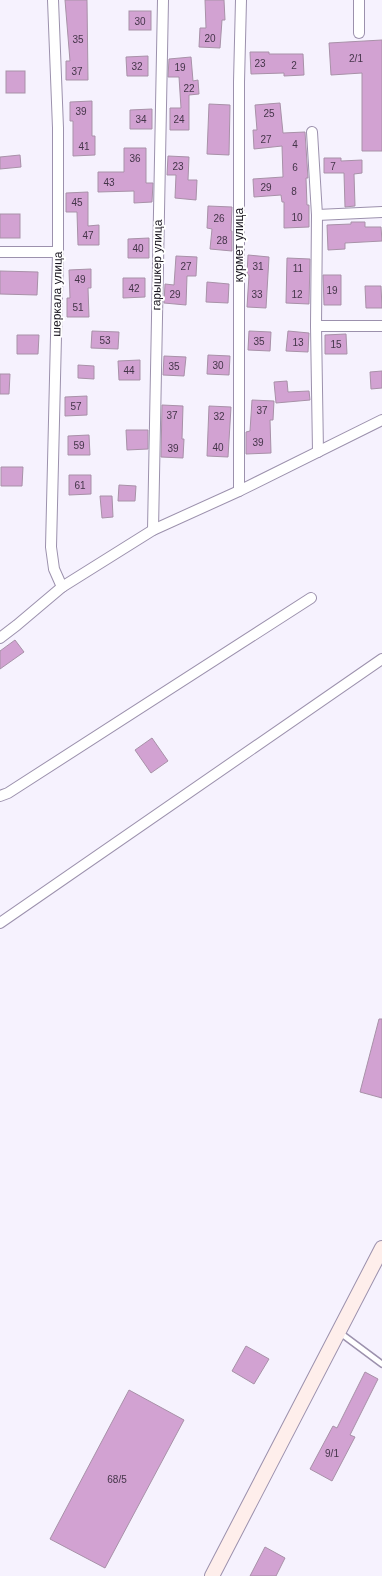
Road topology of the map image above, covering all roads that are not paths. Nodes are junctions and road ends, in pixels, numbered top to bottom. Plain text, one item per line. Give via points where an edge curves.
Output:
1 (53, 0) edge
2 (163, 0) edge
3 (241, 0) edge
4 (359, 0) edge
5 (359, 33) dead end
6 (312, 132) dead end
7 (382, 212) edge
8 (317, 215) junction
9 (0, 252) edge
10 (58, 252) junction
11 (316, 326) junction
12 (382, 326) edge
13 (382, 420) edge
14 (318, 452) junction
15 (239, 491) junction
16 (153, 530) junction
17 (62, 586) junction
18 (311, 598) dead end
19 (0, 638) edge
20 (382, 659) edge
21 (0, 796) edge
22 (0, 923) edge
23 (382, 1248) edge
24 (339, 1332) junction
25 (382, 1364) edge
26 (212, 1576) edge

1 - 10 street, шеркала улица
2 - 16 street, гарышкер улица
3 - 15 street, курмет улица
4 - 5 street
6 - 8 street
7 - 8 street
8 - 11 street
9 - 10 street
10 - 17 street, шеркала улица via 50,547 54,569
11 - 12 street
11 - 14 street
13 - 14 street
14 - 15 street
15 - 16 street
16 - 17 street
17 - 19 street
18 - 21 street
20 - 22 street
23 - 24 main road
24 - 25 lane
24 - 26 main road

